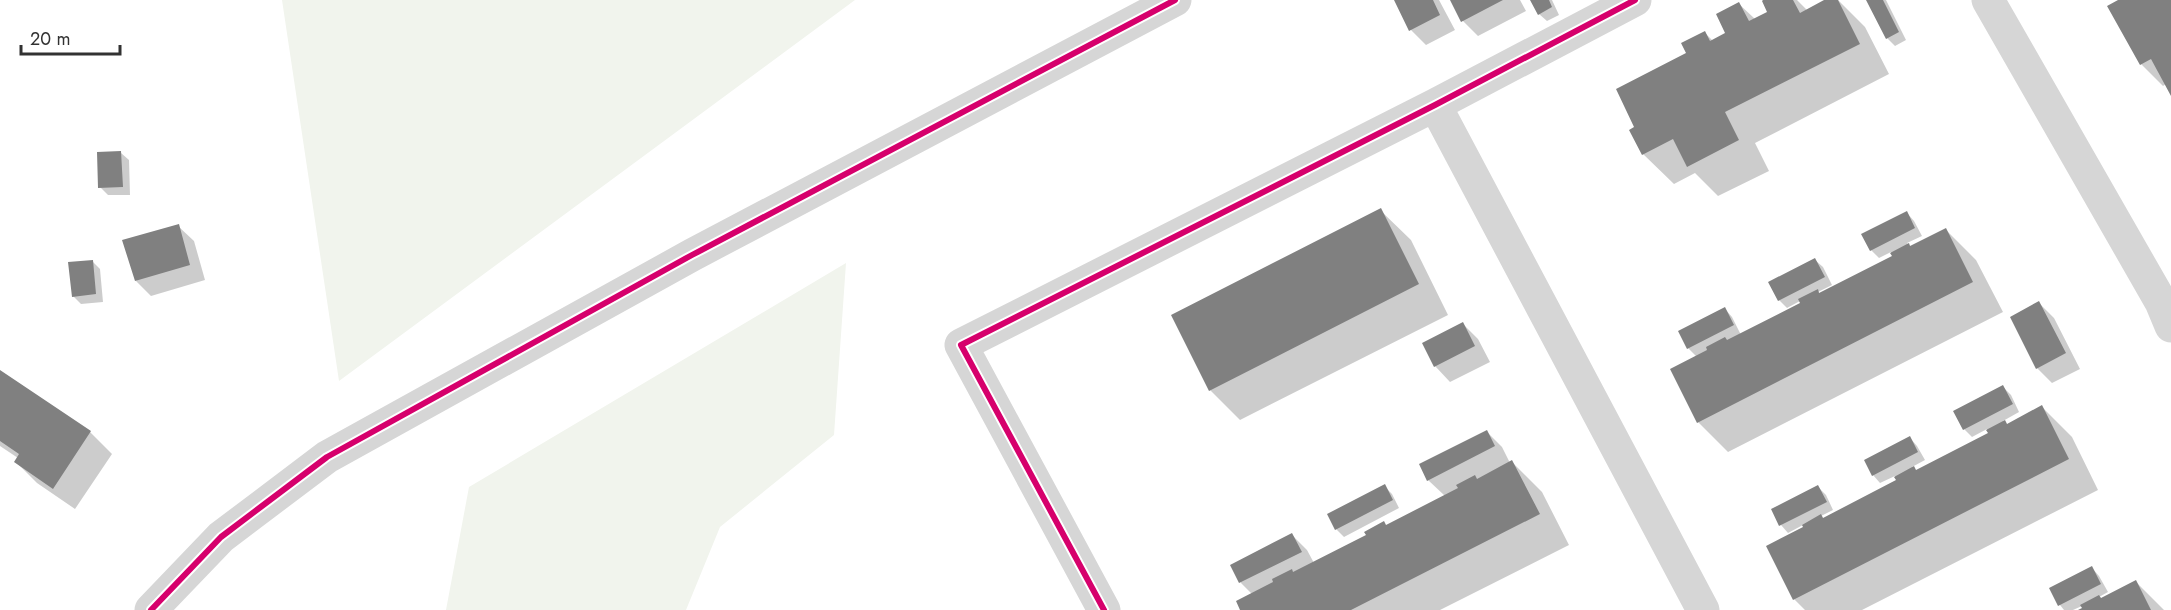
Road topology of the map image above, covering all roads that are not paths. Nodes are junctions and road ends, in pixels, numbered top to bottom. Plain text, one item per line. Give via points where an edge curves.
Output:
1 (1175, 0) edge
2 (1635, 0) edge
3 (1988, 0) edge
4 (1435, 105) junction
5 (2171, 326) edge
6 (151, 610) edge
7 (1104, 610) edge
8 (1703, 610) edge

1 - 6 street via 692,255 327,457 221,537
2 - 4 street
3 - 5 street via 2161,302
4 - 7 street via 961,345
4 - 8 street

